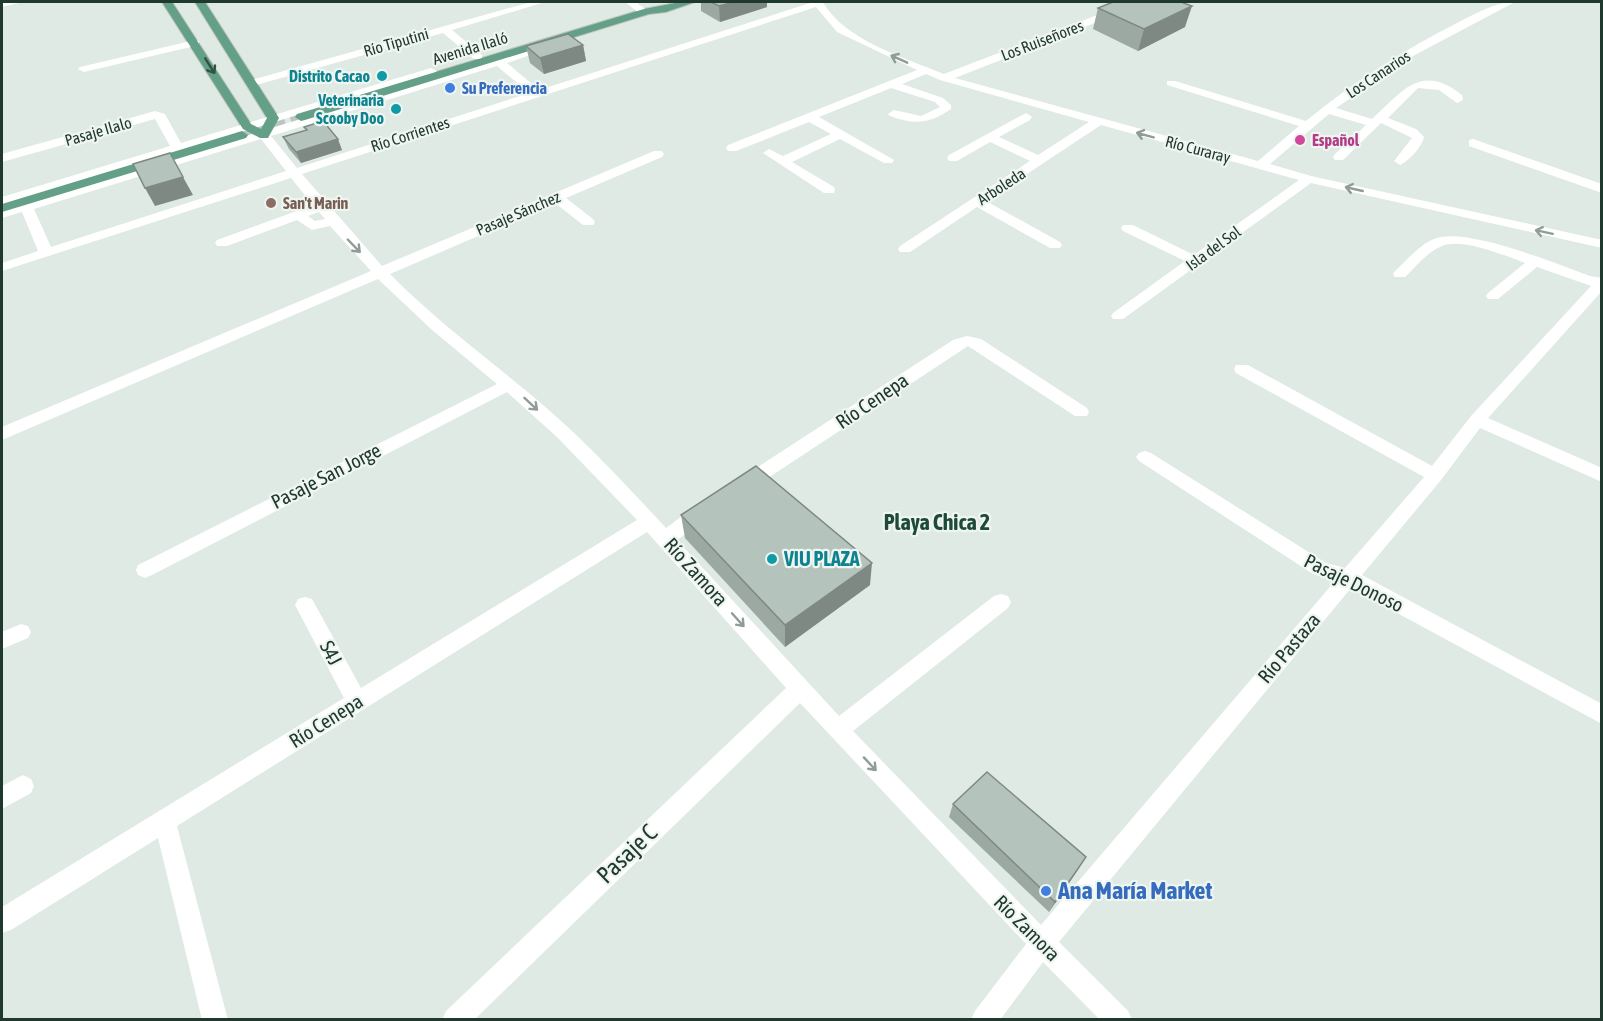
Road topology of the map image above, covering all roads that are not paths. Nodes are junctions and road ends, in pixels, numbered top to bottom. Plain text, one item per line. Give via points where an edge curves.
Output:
1 (18, 2) edge
2 (167, 2) edge
3 (200, 2) edge
4 (540, 2) edge
5 (630, 2) edge
6 (665, 2) edge
7 (690, 2) edge
8 (818, 2) edge
9 (1139, 2) edge
10 (1510, 2) edge
11 (2, 4) edge
12 (646, 12) junction
13 (445, 29) junction
14 (570, 36) junction
15 (195, 43) junction
16 (478, 57) junction
17 (501, 63) junction
18 (84, 69) dead end
19 (925, 71) junction
20 (944, 78) junction
21 (252, 83) junction
22 (1171, 83) dead end
23 (892, 85) junction
24 (537, 94) junction
25 (1457, 100) dead end
26 (1326, 108) junction
27 (894, 114) dead end
28 (301, 117) tunnel mouth
29 (1026, 117) dead end
30 (811, 118) junction
31 (1378, 121) junction
32 (1097, 122) junction
33 (1307, 125) junction
34 (269, 127) junction
35 (244, 131) junction
36 (841, 134) junction
37 (990, 137) junction
38 (1473, 142) dead end
39 (177, 148) junction
40 (732, 148) dead end
41 (770, 153) dead end
42 (658, 154) dead end
43 (2, 158) edge
44 (953, 158) dead end
45 (1339, 158) dead end
46 (888, 159) dead end
47 (783, 161) junction
48 (1040, 161) junction
49 (1400, 161) dead end
50 (1260, 166) junction
51 (293, 171) junction
52 (1308, 179) junction
53 (1602, 189) edge
54 (829, 190) dead end
55 (556, 197) junction
56 (2, 201) edge
57 (976, 202) junction
58 (26, 206) junction
59 (2, 208) edge
60 (2, 214) edge
61 (327, 214) junction
62 (588, 222) dead end
63 (1128, 228) dead end
64 (222, 243) dead end
65 (1602, 244) edge
66 (1055, 245) dead end
67 (905, 249) dead end
68 (46, 252) junction
69 (1195, 261) junction
70 (1534, 263) junction
71 (2, 267) edge
72 (379, 273) junction
73 (1400, 274) dead end
74 (1601, 283) edge
75 (1493, 296) dead end
76 (1118, 316) dead end
77 (1242, 369) dead end
78 (508, 384) junction
79 (1081, 412) dead end
80 (1477, 420) junction
81 (2, 434) edge
82 (1145, 457) dead end
83 (1435, 475) junction
84 (1602, 476) edge
85 (734, 492) edge
86 (714, 505) edge
87 (650, 522) junction
88 (665, 537) junction
89 (145, 570) dead end
90 (1348, 577) junction
91 (1001, 602) dead end
92 (305, 605) dead end
93 (21, 632) dead end
94 (2, 641) edge
95 (800, 689) junction
96 (357, 702) junction
97 (1602, 715) edge
98 (838, 730) junction
99 (23, 786) dead end
100 (2, 798) edge
101 (164, 822) junction
102 (2, 921) edge
103 (1042, 943) junction
104 (215, 1020) edge
105 (455, 1020) edge
106 (984, 1020) edge
107 (1119, 1020) edge

1 - 11 street
2 - 15 main road
3 - 21 main road
4 - 13 street, Río Tiputini
5 - 12 street
6 - 12 main road, Avenida Ilaló via 652,5
7 - 12 main road, Avenida Ilaló
19 -> 8 street, Río Curaray via 842,30
8 - 24 street, Río Corrientes
9 - 20 street, Los Ruiseñores
10 - 26 street, Los Canarios via 1444,33
12 - 14 main road, Avenida Ilaló
13 - 16 street
13 - 21 street, Río Tiputini
14 - 16 street via 538,39
14 - 17 street via 548,48
14 - 28 main road, Avenida Ilaló
15 - 18 street
15 -> 35 main road
16 - 34 street
17 - 24 street
17 - 34 street
19 - 20 street, Río Curaray
19 - 23 street
20 - 32 street, Río Curaray
21 - 34 main road
22 - 33 street
23 - 27 street via 939,100 947,107 920,122
23 - 30 street
24 - 51 street, Río Corrientes
25 - 31 street via 1452,92 1441,87 1421,84 1414,86
26 - 31 street
26 - 33 street, Los Canarios
29 - 37 street
30 - 36 street
30 - 40 street
31 - 45 street
31 - 49 street via 1418,137
32 - 48 street, Arboleda
50 -> 32 street, Río Curaray
33 - 50 street, Los Canarios
34 - 35 street
34 - 35 main road
34 - 51 street, Río Zamora
34 - 58 street
35 - 39 street
35 - 59 main road
36 - 46 street
36 - 47 street
37 - 44 street
37 - 48 street
38 - 53 street
39 - 43 street, Pasaje Ilalo via 161,117 156,115
39 - 56 street
41 - 47 street
42 - 55 street, Pasaje Sánchez
47 - 54 street
48 - 57 street, Arboleda
50 - 52 street, Río Curaray
51 - 61 street, Río Zamora
51 - 68 street, Río Corrientes
65 -> 52 street, Río Curaray
52 - 69 street, Isla del Sol
55 - 62 street
55 - 72 street, Pasaje Sánchez
57 - 66 street
57 - 67 street, Arboleda
58 - 60 street
58 - 68 street
61 - 64 street via 312,226 299,215
61 -> 72 street, Río Zamora
63 - 69 street
68 - 71 street, Río Corrientes
69 - 76 street, Isla del Sol
70 - 73 street via 1482,245 1442,240
70 - 74 street
70 - 75 street
72 - 78 street, Río Zamora
72 - 81 street, Pasaje Sánchez
74 - 80 street, Río Pastaza
77 - 83 street
78 -> 87 street, Río Zamora via 580,449
78 - 89 street, Pasaje San Jorge
79 - 85 street, Río Cenepa via 976,343 967,341
80 - 83 street, Río Pastaza
80 - 84 street
82 - 90 street, Pasaje Donoso via 1320,569
83 - 90 street, Río Pastaza
86 - 88 street
87 - 88 street, Río Zamora
87 - 96 street, Río Cenepa
88 -> 95 street, Río Zamora
90 - 97 street, Pasaje Donoso
90 - 103 street, Río Pastaza
91 - 98 street
92 - 96 street, S4J
93 - 94 street
95 - 98 street, Río Zamora
95 - 105 street, Pasaje C
96 - 101 street, Río Cenepa
98 -> 103 street, Río Zamora
99 - 100 street
101 - 102 street, Río Cenepa
101 - 104 street
103 - 106 street, Río Pastaza
103 - 107 street, Río Zamora

